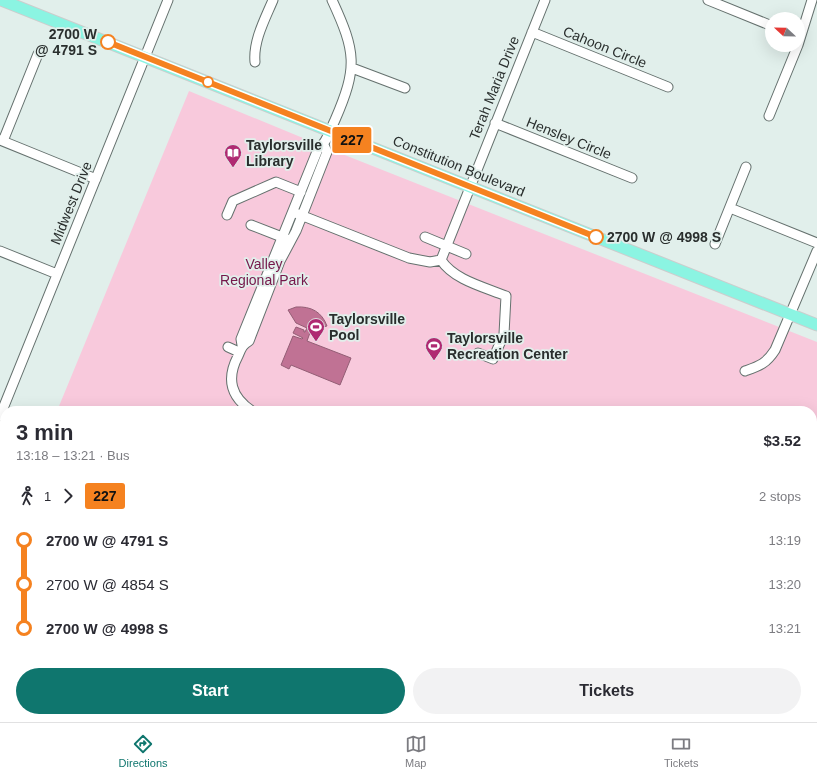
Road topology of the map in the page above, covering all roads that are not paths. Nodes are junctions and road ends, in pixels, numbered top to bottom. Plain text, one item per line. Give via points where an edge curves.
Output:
1 (1, 0) edge
2 (168, 0) edge
3 (273, 0) edge
4 (332, 0) edge
5 (545, 0) edge
6 (812, 0) edge
7 (711, 1) edge
8 (805, 22) edge
9 (765, 23) edge
10 (532, 32) junction
11 (795, 52) edge
12 (38, 54) dead end
13 (145, 58) junction
14 (255, 62) dead end
15 (352, 68) junction
16 (668, 87) dead end
17 (405, 88) dead end
18 (769, 116) dead end
19 (495, 123) junction
20 (330, 131) junction
21 (1, 141) edge
22 (324, 145) junction
23 (746, 167) dead end
24 (632, 178) dead end
25 (96, 179) junction
26 (470, 186) junction
27 (301, 192) junction
28 (730, 208) junction
29 (297, 214) junction
30 (227, 215) dead end
31 (251, 225) dead end
32 (426, 238) dead end
33 (287, 239) junction
34 (817, 243) edge
35 (715, 244) dead end
36 (446, 246) junction
37 (0, 251) edge
38 (817, 251) edge
39 (466, 254) dead end
40 (441, 260) junction
41 (57, 274) junction
42 (790, 314) junction
43 (817, 325) edge
44 (228, 347) dead end
45 (241, 349) junction
46 (478, 353) dead end
47 (745, 371) dead end
48 (4, 406) edge
49 (245, 406) edge

1 - 13 main road, Constitution Boulevard
2 - 13 street, Midwest Drive
3 - 14 street via 256,45
4 - 15 street via 349,40
5 - 10 street, Terah Maria Drive
6 - 8 street
7 - 9 street
10 - 16 street, Cahoon Circle
10 - 19 street, Terah Maria Drive
11 - 18 street
12 - 21 street
13 - 20 main road, Constitution Boulevard
13 - 25 street, Midwest Drive
15 - 17 street
15 - 20 street
19 - 24 street, Hensley Circle
19 - 26 street, Terah Maria Drive
20 - 22 street
20 - 26 main road, Constitution Boulevard
21 - 25 street
22 - 27 street via 318,149
22 - 29 street via 327,152
23 - 28 street
25 - 41 street, Midwest Drive
26 - 36 street, Terah Maria Drive
26 - 42 main road, Constitution Boulevard
27 - 29 street
27 - 30 street via 276,182 233,201
28 - 34 street
28 - 35 street
29 - 33 street
29 - 40 street via 409,258 430,262
31 - 33 street
32 - 36 street
33 - 45 street via 241,339
36 - 39 street
36 - 40 street, Terah Maria Drive
37 - 41 street
38 - 42 street
40 - 46 street via 455,275 506,296 504,334 493,359
41 - 48 street, Midwest Drive
42 - 43 main road, Constitution Boulevard
42 - 47 street via 770,358 763,364
44 - 45 street
45 - 49 street via 232,371 231,381 238,399

